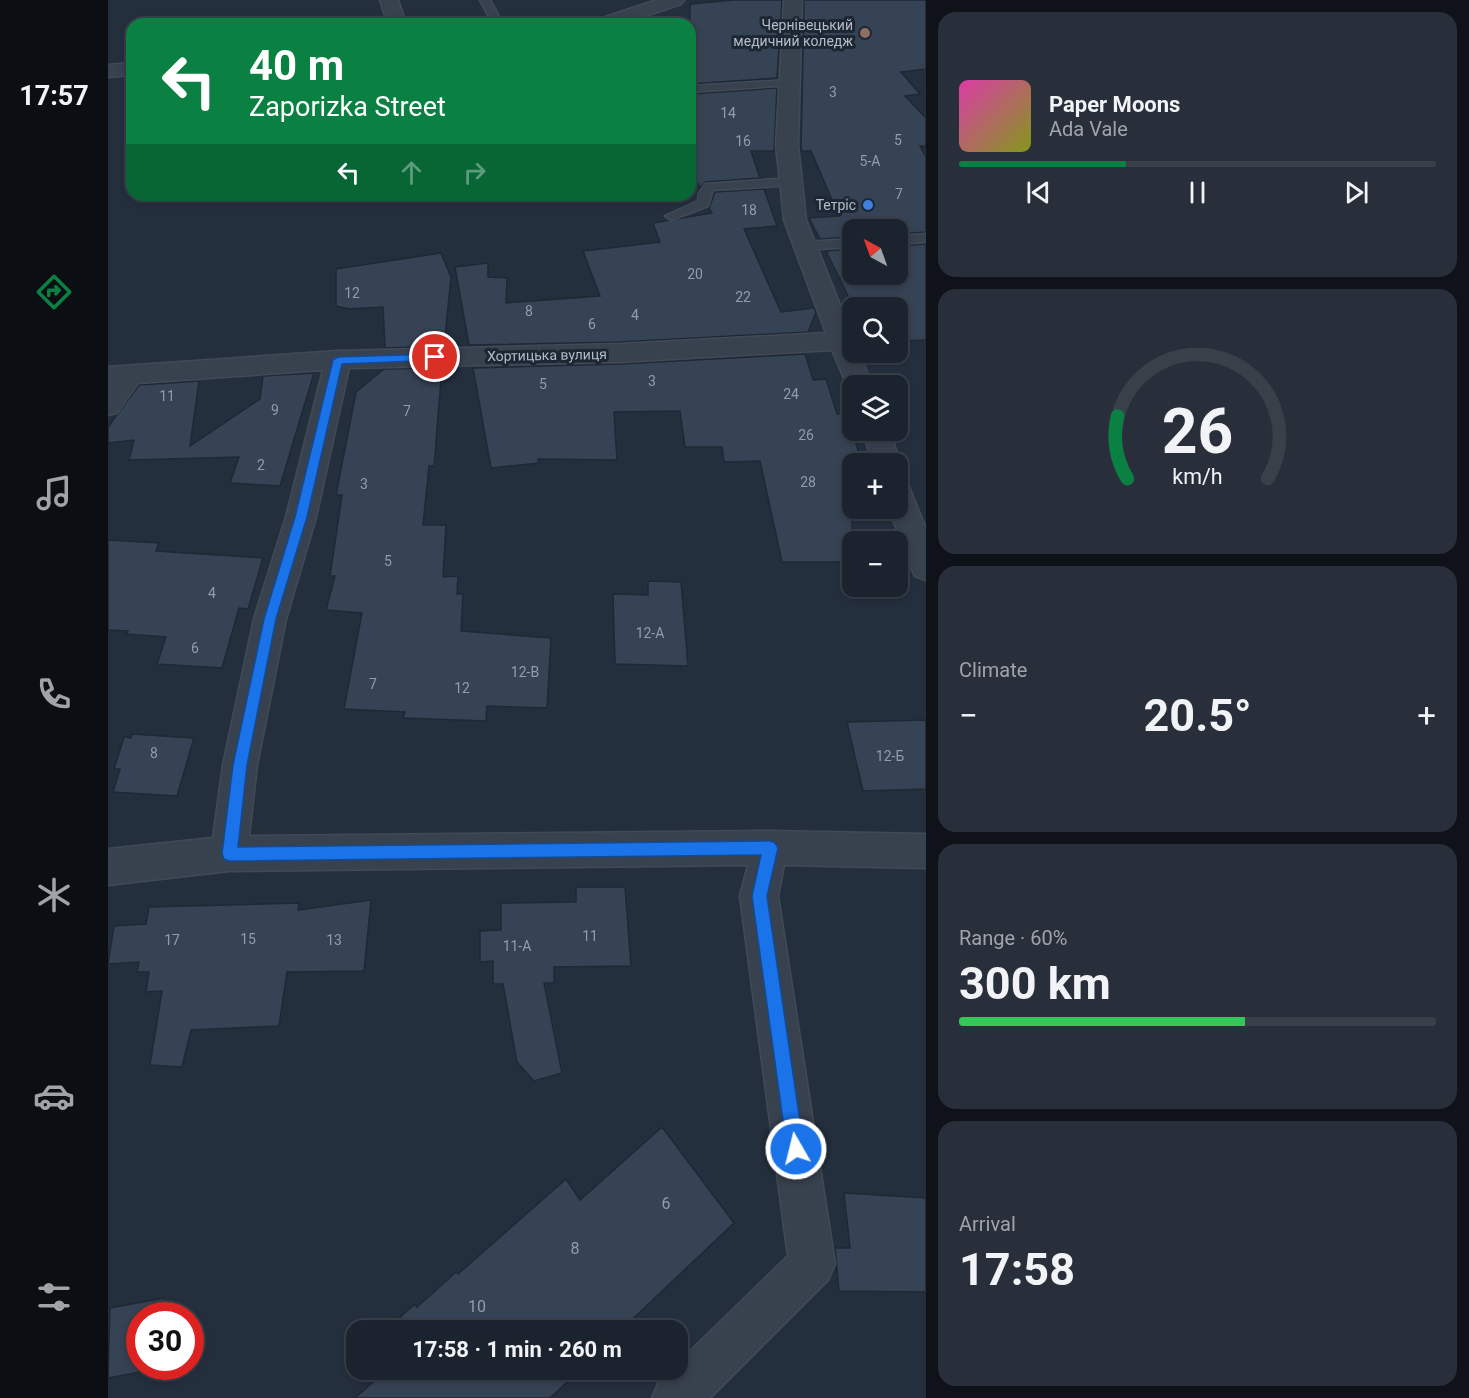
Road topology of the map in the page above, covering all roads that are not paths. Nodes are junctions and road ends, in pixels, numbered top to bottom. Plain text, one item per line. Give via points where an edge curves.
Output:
1 (389, 0) edge
2 (485, 0) edge
3 (675, 0) edge
4 (793, 0) edge
5 (395, 18) edge
6 (495, 18) edge
7 (621, 18) edge
8 (126, 70) edge
9 (108, 71) edge
10 (789, 83) junction
11 (696, 89) edge
12 (791, 182) junction
13 (671, 216) dead end
14 (926, 238) edge
15 (908, 239) edge
16 (842, 244) edge
17 (805, 246) junction
18 (842, 341) joint
19 (338, 360) junction
20 (120, 375) edge
21 (108, 406) edge
22 (908, 519) edge
23 (926, 568) edge
24 (770, 848) junction
25 (926, 850) edge
26 (229, 854) junction
27 (108, 867) edge
28 (676, 1398) edge

1 - 5 street
2 - 6 lane
3 - 7 street
4 - 10 street
8 - 9 street
10 - 11 lane
10 - 12 street via 787,145
12 - 13 lane via 710,187 704,203
12 - 17 street via 795,220
14 - 15 lane
16 - 17 lane
17 - 18 street
18 - 19 street, Хортицька вулиця via 620,353
19 - 20 street, Хортицька вулиця
19 - 26 street via 301,517 270,619 240,765
20 - 21 street
22 - 23 street
24 - 25 street
24 - 26 street
24 - 28 street via 759,896 812,1264
26 - 27 street

